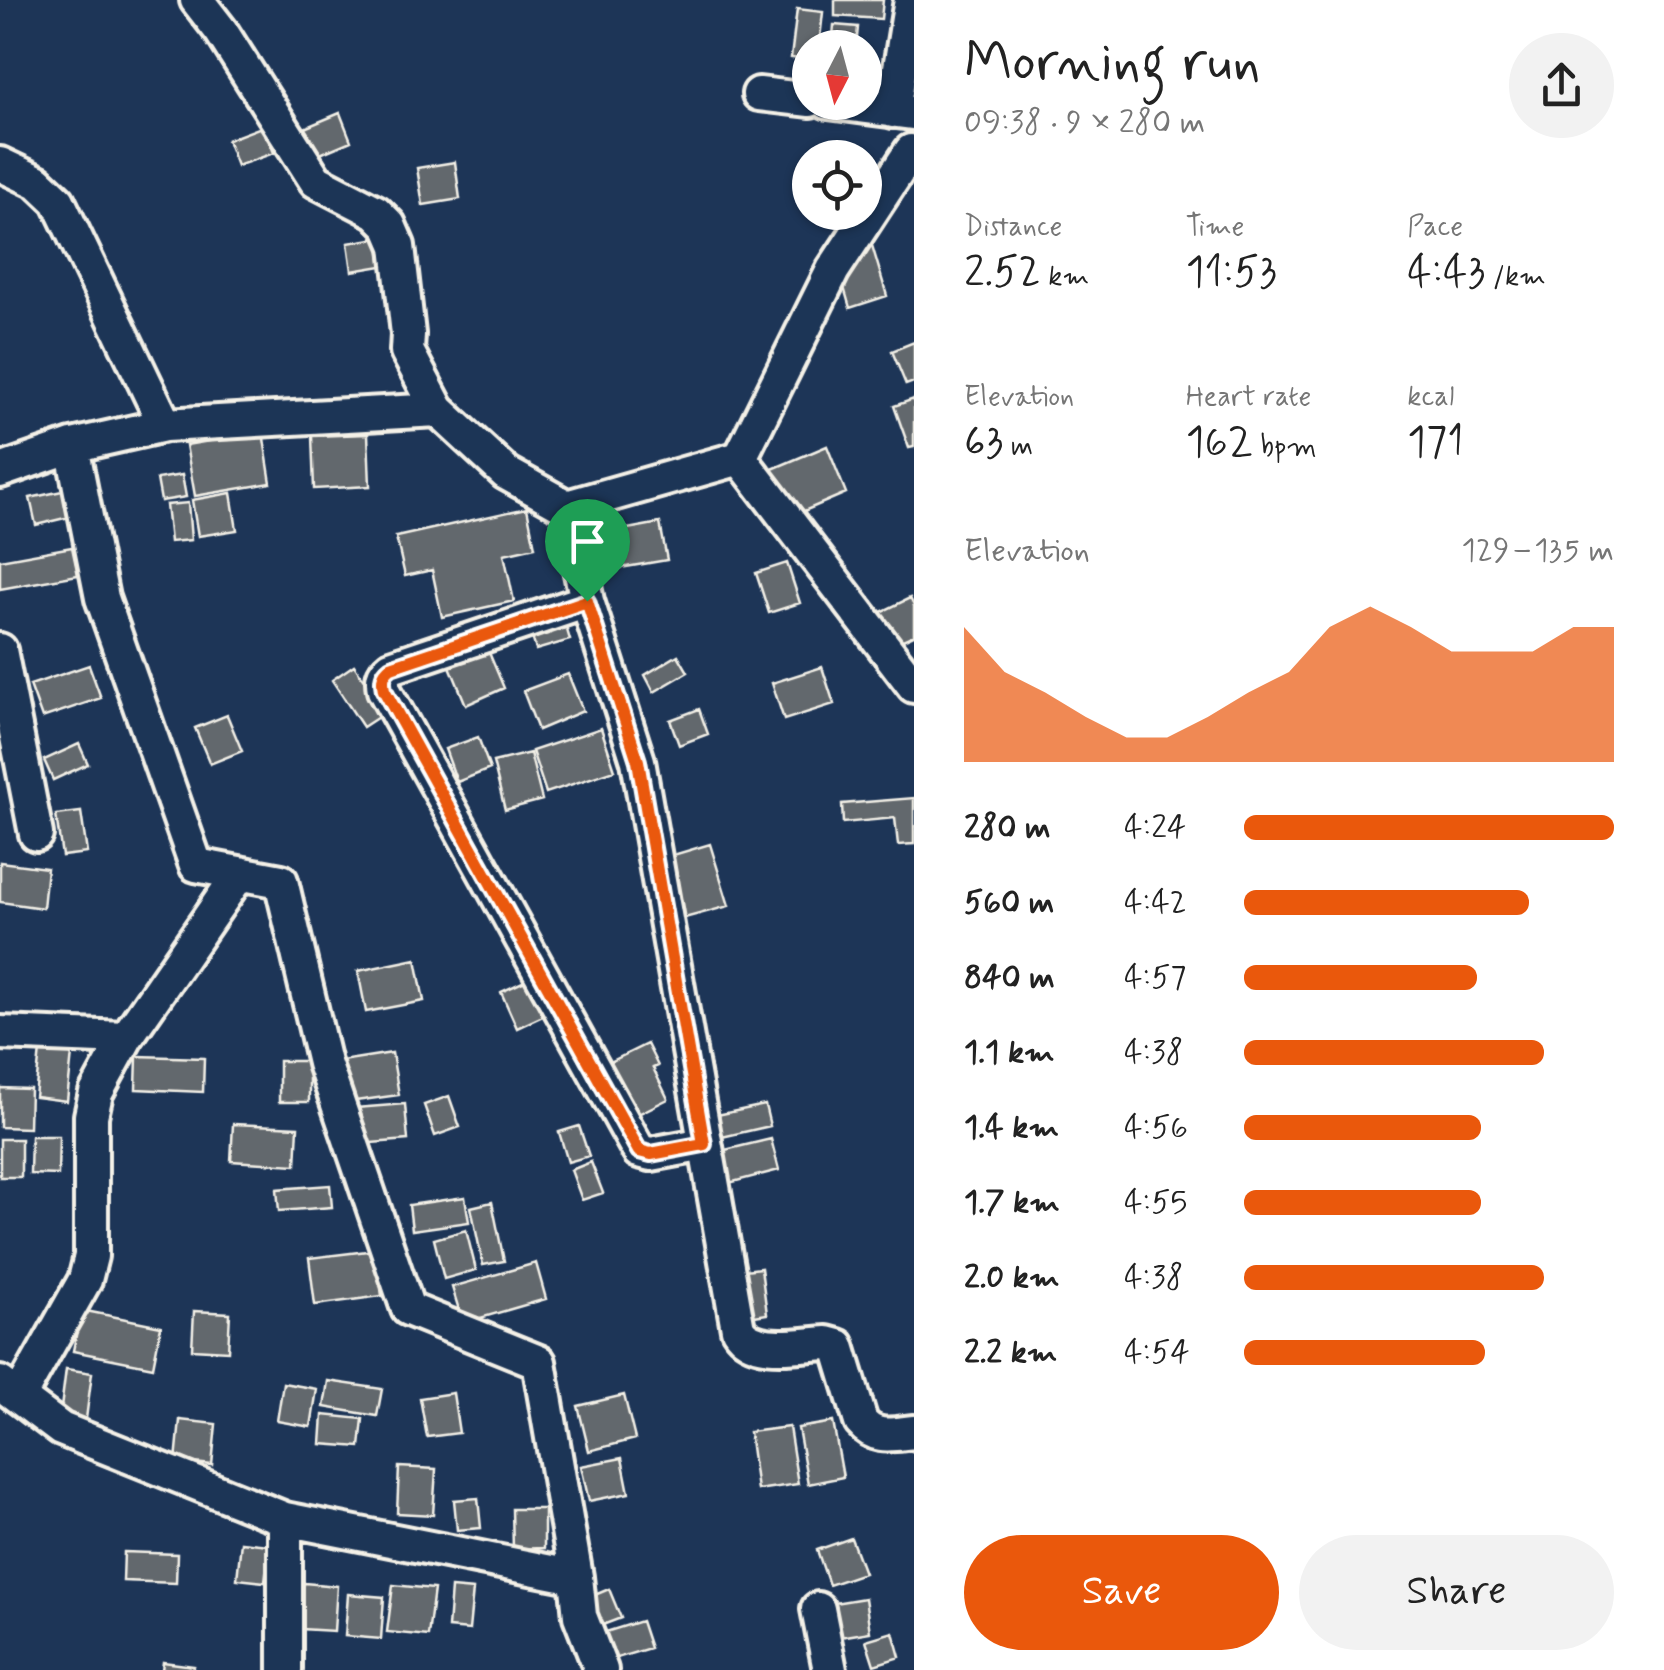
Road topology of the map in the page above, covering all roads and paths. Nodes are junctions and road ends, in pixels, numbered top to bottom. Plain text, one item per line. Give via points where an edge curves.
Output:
1 (197, 0) edge
2 (911, 0) edge
3 (759, 94) dead end
4 (792, 98) edge
5 (903, 112) edge
6 (913, 153) edge
7 (0, 164) edge
8 (438, 410) junction
9 (165, 425) junction
10 (72, 446) junction
11 (740, 458) junction
12 (0, 471) edge
13 (568, 507) junction
14 (587, 601) junction
15 (0, 650) edge
16 (914, 686) edge
17 (36, 834) dead end
18 (240, 873) junction
19 (0, 1034) edge
20 (126, 1038) junction
21 (704, 1144) junction
22 (10, 1390) edge
23 (914, 1432) edge
24 (286, 1519) junction
25 (576, 1577) junction
26 (818, 1608) dead end
27 (285, 1670) edge
28 (601, 1670) edge
29 (830, 1670) edge

1 - 8 street via 316,181 376,212 389,226 398,246 406,351
2 - 5 street
3 - 4 street
6 - 11 street via 833,270
7 - 9 street via 38,182 58,201
8 - 9 street
8 - 13 street via 506,473
9 - 10 street
10 - 12 street
10 - 18 street via 102,598 196,865
11 - 13 street
11 - 16 street
13 - 14 street
14 - 21 street via 638,761
14 - 21 street via 391,667 382,680 639,1151
15 - 17 street
18 - 20 street
18 - 25 street via 281,881 324,1063 408,1309 538,1362
19 - 20 street
20 - 22 street via 91,1116 91,1256 85,1280
21 - 23 street via 734,1314 745,1340 838,1346 869,1432
22 - 24 street via 61,1429
24 - 25 street
24 - 27 street
25 - 28 street via 580,1616
26 - 29 street

